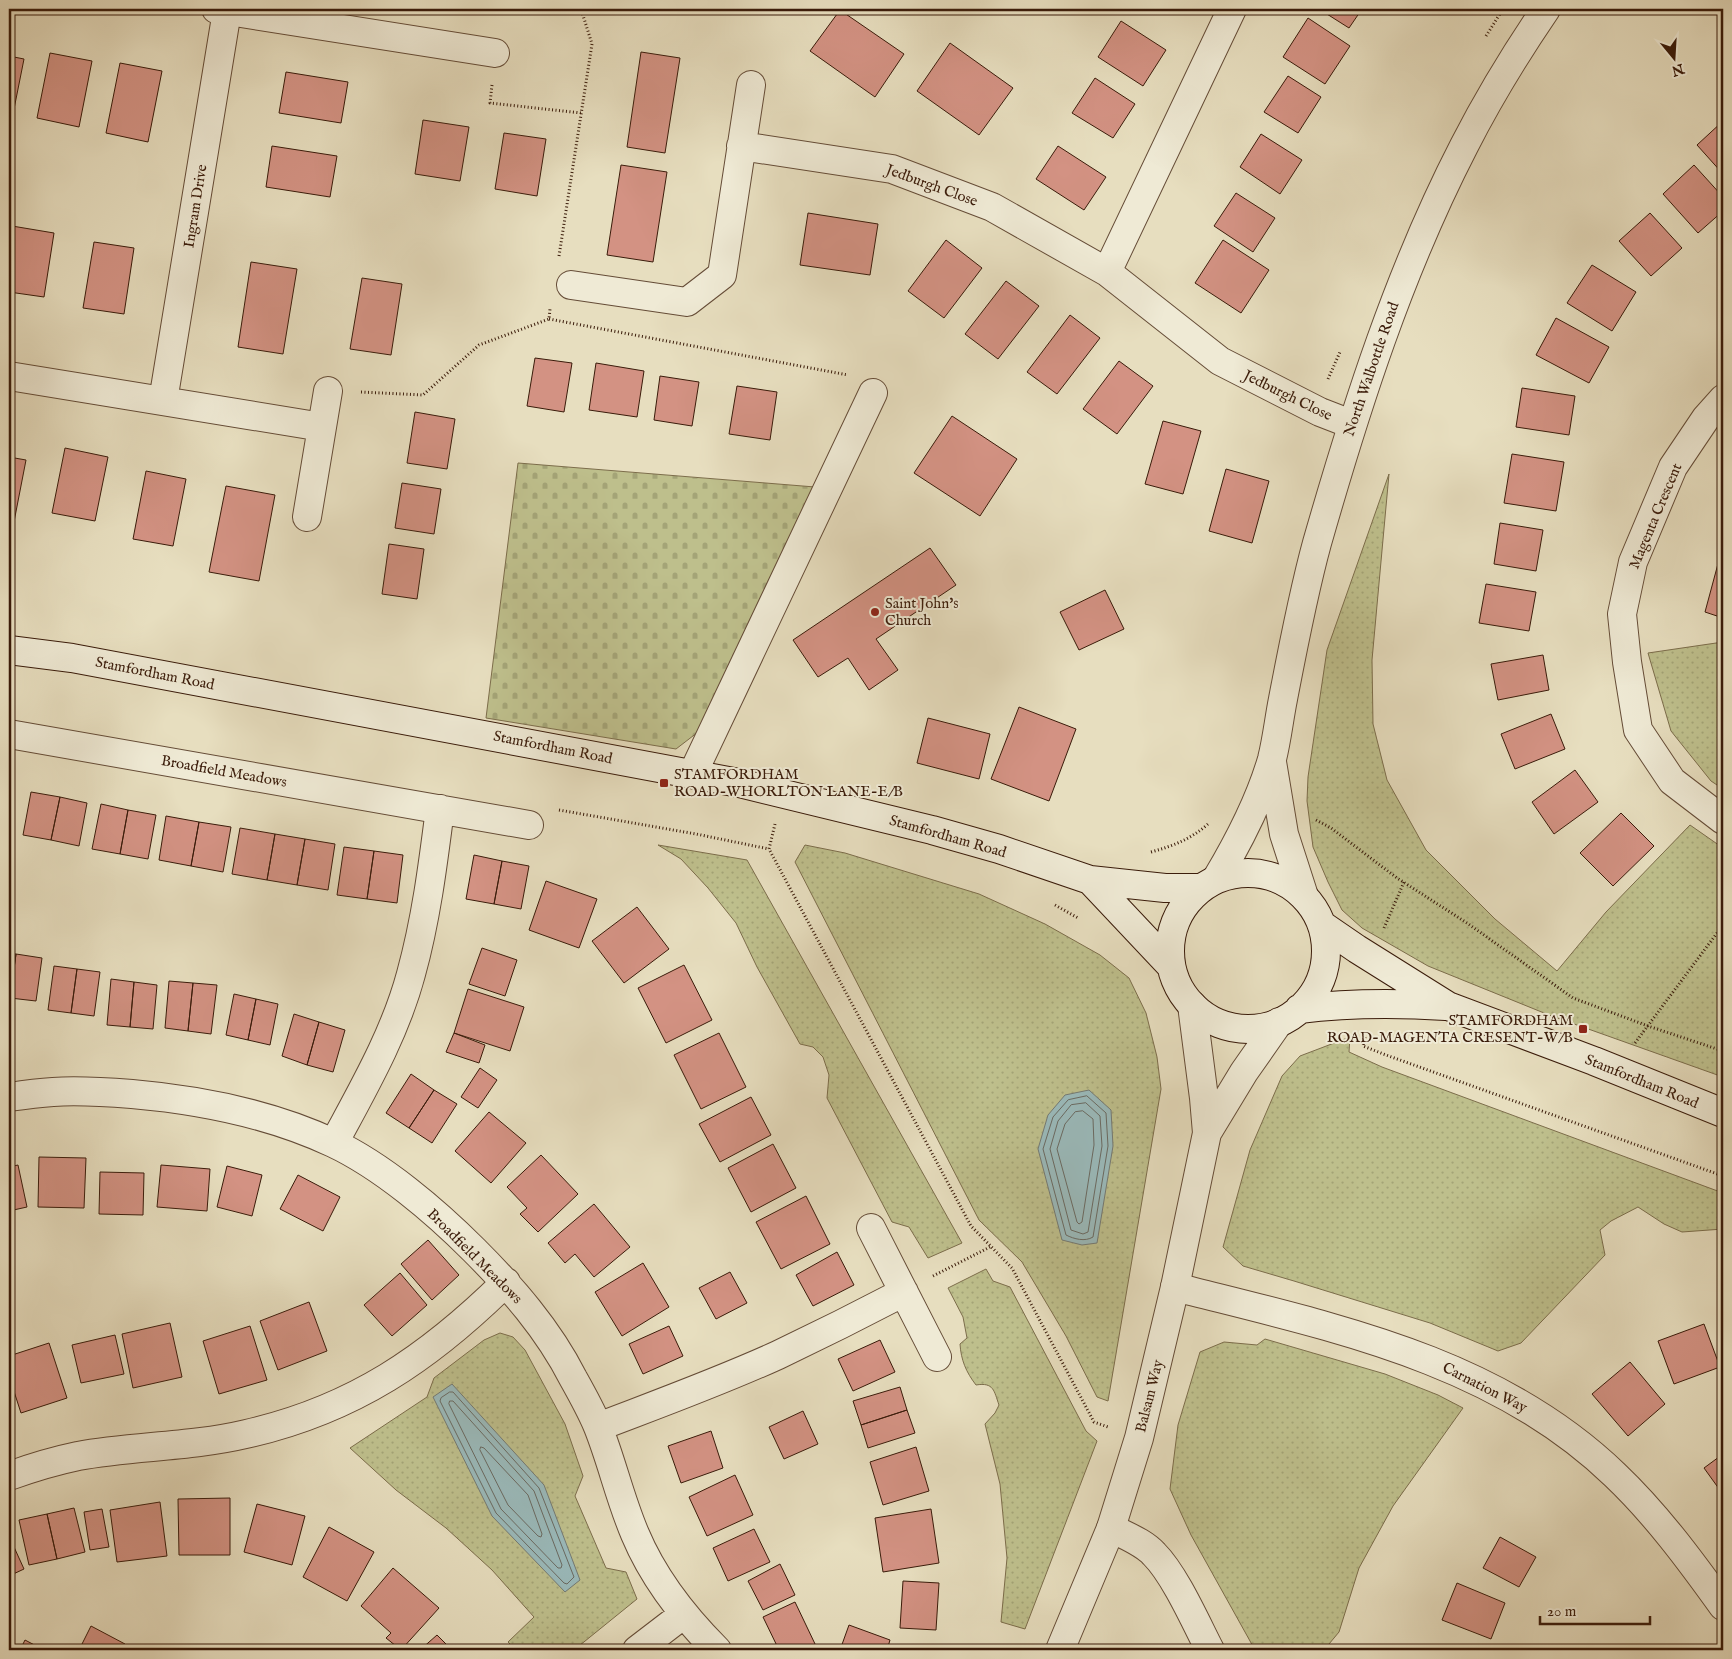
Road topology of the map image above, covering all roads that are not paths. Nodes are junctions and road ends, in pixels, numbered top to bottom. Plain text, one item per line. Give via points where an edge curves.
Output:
1 (1232, 9) edge
2 (1546, 9) edge
3 (222, 10) edge
4 (495, 54) road end
5 (751, 84) dead end
6 (741, 146) junction
7 (1107, 272) junction
8 (560, 283) road end
9 (9, 376) edge
10 (328, 391) road end
11 (873, 393) road end
12 (1723, 399) edge
13 (164, 401) junction
14 (1351, 424) junction
15 (322, 427) junction
16 (308, 517) dead end
17 (9, 650) edge
18 (9, 734) edge
19 (1272, 758) junction
20 (693, 773) junction
21 (440, 809) junction
22 (1723, 820) edge
23 (529, 825) dead end
24 (1090, 880) junction
25 (1209, 883) junction
26 (1304, 896) junction
27 (1322, 924) junction
28 (1171, 966) junction
29 (1192, 1005) junction
30 (1448, 1006) junction
31 (1289, 1016) junction
32 (9, 1097) edge
33 (1723, 1114) edge
34 (1207, 1133) junction
35 (334, 1143) junction
36 (871, 1228) dead end
37 (506, 1282) junction
38 (1175, 1288) junction
39 (904, 1292) junction
40 (937, 1357) dead end
41 (598, 1427) junction
42 (9, 1476) edge
43 (1112, 1528) junction
44 (1723, 1606) edge
45 (684, 1614) junction
46 (638, 1650) edge
47 (717, 1650) edge
48 (1060, 1650) edge
49 (1210, 1650) edge

1 - 7 street
2 - 14 street, North Walbottle Road via 1484,108 1442,192 1400,286
3 - 4 street, Ingram Drive
3 - 13 street, Ingram Drive
5 - 6 street
6 - 7 street, Jedburgh Close via 892,168 992,207
6 - 8 street via 722,275 687,302
7 - 14 street, Jedburgh Close via 1220,361 1320,412
9 - 13 street
10 - 15 street
11 - 20 street
12 - 22 street, Magenta Crescent via 1673,467 1633,562 1622,614 1638,730 1672,781
13 - 15 street
14 - 19 street, North Walbottle Road via 1304,596
15 - 16 street
17 - 20 street, Stamfordham Road via 72,658
18 - 21 street, Broadfield Meadows
19 - 25 street, North Walbottle Road via 1250,815
19 - 26 street, North Walbottle Road via 1284,834
20 - 24 street, Stamfordham Road via 932,830
21 - 23 street, Broadfield Meadows
21 - 35 street via 431,879 411,975 394,1024
24 - 25 street, Stamfordham Road via 1165,888
24 - 28 street, Stamfordham Road
25 - 26 street via 1242,872 1266,875 1287,883
25 - 28 street via 1187,901 1175,922 1170,944
26 - 27 street
27 - 30 street, Stamfordham Road
27 - 31 street via 1326,946 1324,969 1315,991
28 - 29 street via 1179,987
29 - 31 street via 1210,1019 1232,1027 1256,1029
29 - 34 street, Balsam Way
30 - 31 street, Stamfordham Road via 1350,1004
30 - 33 street, Stamfordham Road
31 - 34 street, Balsam Way via 1244,1072
32 - 35 street, Broadfield Meadows via 54,1092 163,1097 218,1105 266,1117
34 - 38 street, Balsam Way
35 - 37 street, Broadfield Meadows via 381,1171 446,1222
36 - 39 street
37 - 41 street, Broadfield Meadows via 547,1336
37 - 42 street via 438,1343 402,1369 366,1391 320,1411 246,1434 76,1457
38 - 43 street, Balsam Way via 1139,1438
38 - 44 street, Carnation Way via 1337,1328 1462,1373 1506,1395 1548,1420 1614,1473 1667,1529
39 - 40 street
39 - 41 street via 776,1355
41 - 45 street, Broadfield Meadows via 635,1536
43 - 48 street, Balsam Way
43 - 49 street via 1144,1545 1165,1566
45 - 46 street
45 - 47 street, Broadfield Meadows

